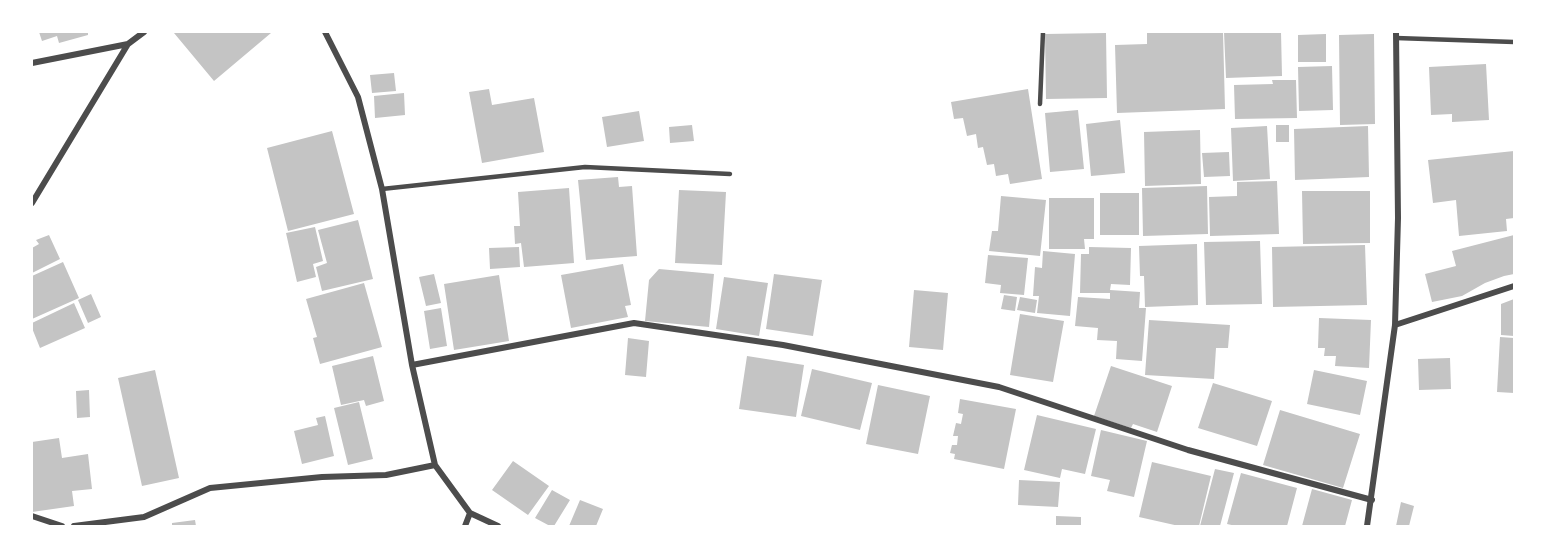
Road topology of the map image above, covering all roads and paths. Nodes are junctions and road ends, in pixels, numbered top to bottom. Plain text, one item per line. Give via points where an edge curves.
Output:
1 (144, 32) edge
2 (325, 32) edge
3 (1043, 32) edge
4 (1396, 35) edge
5 (1515, 42) edge
6 (128, 44) junction
7 (32, 63) edge
8 (1040, 104) dead end
9 (730, 174) dead end
10 (382, 189) junction
11 (32, 203) edge
12 (1515, 286) edge
13 (1395, 325) junction
14 (412, 365) junction
15 (435, 465) junction
16 (1372, 500) junction
17 (470, 513) junction
18 (32, 516) edge
19 (62, 526) edge
20 (74, 526) edge
21 (465, 526) edge
22 (498, 526) edge
23 (1367, 526) edge

1 - 6 street
2 - 10 street via 358,97
3 - 8 lane
4 - 5 lane
4 - 13 street
6 - 7 street
6 - 11 street
9 - 10 lane via 585,167
10 - 14 street
12 - 13 street
13 - 16 street
14 - 15 street
14 - 16 street via 634,323 783,345 999,387 1188,450
15 - 17 street
15 - 20 street via 386,475 210,488 144,517
16 - 23 street
17 - 21 street
17 - 22 street
18 - 19 street

